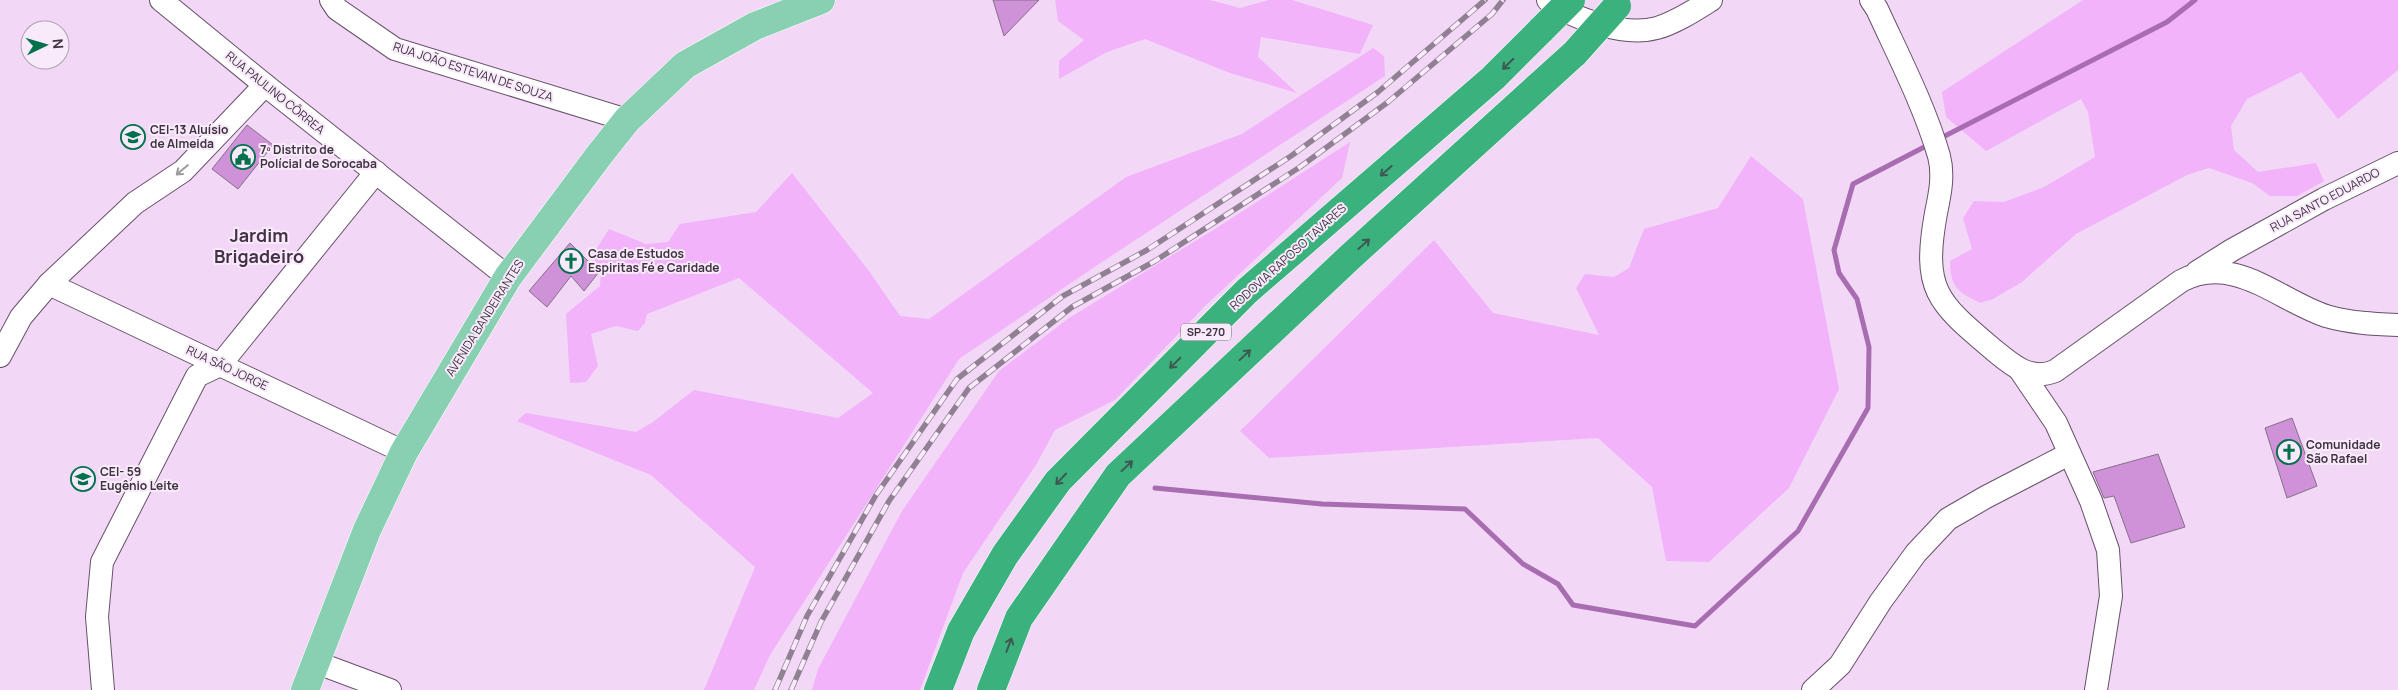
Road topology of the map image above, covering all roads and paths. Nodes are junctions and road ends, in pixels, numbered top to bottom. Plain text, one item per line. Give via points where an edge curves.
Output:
1 (161, 0) edge
2 (331, 0) edge
3 (821, 0) edge
4 (1548, 0) edge
5 (1571, 0) edge
6 (1711, 0) edge
7 (1619, 3) edge
8 (1879, 3) edge
9 (264, 85) junction
10 (627, 120) junction
11 (2398, 163) edge
12 (376, 172) junction
13 (2253, 240) junction
14 (2232, 250) junction
15 (2227, 273) junction
16 (2191, 276) junction
17 (508, 277) junction
18 (49, 284) junction
19 (2259, 284) junction
20 (2398, 325) edge
21 (0, 356) edge
22 (220, 365) junction
23 (2020, 370) junction
24 (2055, 371) junction
25 (2056, 423) junction
26 (404, 452) junction
27 (2069, 454) junction
28 (315, 662) junction
29 (103, 690) edge
30 (305, 690) edge
31 (390, 690) edge
32 (938, 690) edge
33 (991, 690) edge
34 (1813, 690) edge
35 (2096, 690) edge

1 - 9 street, RUA PAULINO CÔRREA
2 - 10 street, RUA JOÃO ESTEVAN DE SOUZA via 337,9 395,49
3 - 10 main road, AVENIDA BANDEIRANTES via 755,26 685,66
4 - 6 street via 1564,12 1626,30 1657,28
5 -> 32 highway, RODOVIA RAPOSO TAVARES / SP-270, bridge via 1493,78 1247,291 1058,481 1005,555 961,631
33 -> 7 highway, bridge via 1019,618 1118,474 1575,53
8 - 23 street via 1939,157 1941,180 1931,258 1934,285 1939,297 1957,318
9 - 12 street, RUA PAULINO CÔRREA
9 -> 18 street via 183,171 135,203
10 - 17 main road, AVENIDA BANDEIRANTES
11 - 13 street, RUA SANTO EDUARDO via 2324,199
12 - 17 street, RUA PAULINO CÔRREA
12 - 22 street
13 - 14 street, RUA SANTO EDUARDO
13 - 15 street, RUA SANTO EDUARDO
13 - 19 street via 2250,271
14 - 15 street via 2226,257
14 - 16 street, RUA SANTO EDUARDO
15 - 16 street via 2212,271
15 - 19 street
16 - 24 street, RUA SANTO EDUARDO
17 - 26 main road, AVENIDA BANDEIRANTES
18 - 21 street via 21,317
18 - 22 street, RUA SÃO JORGE
19 - 20 street via 2325,315 2364,323
22 - 26 street, RUA SÃO JORGE
22 - 29 street via 197,376 102,562 97,617
23 - 24 street via 2044,376
23 - 25 street
24 - 25 street
25 - 27 street
26 - 28 main road, AVENIDA BANDEIRANTES via 366,530
27 - 34 street via 1948,518 1910,561 1840,665
27 - 35 street via 2091,501 2108,550 2111,596
28 - 30 main road, AVENIDA BANDEIRANTES
28 - 31 street

